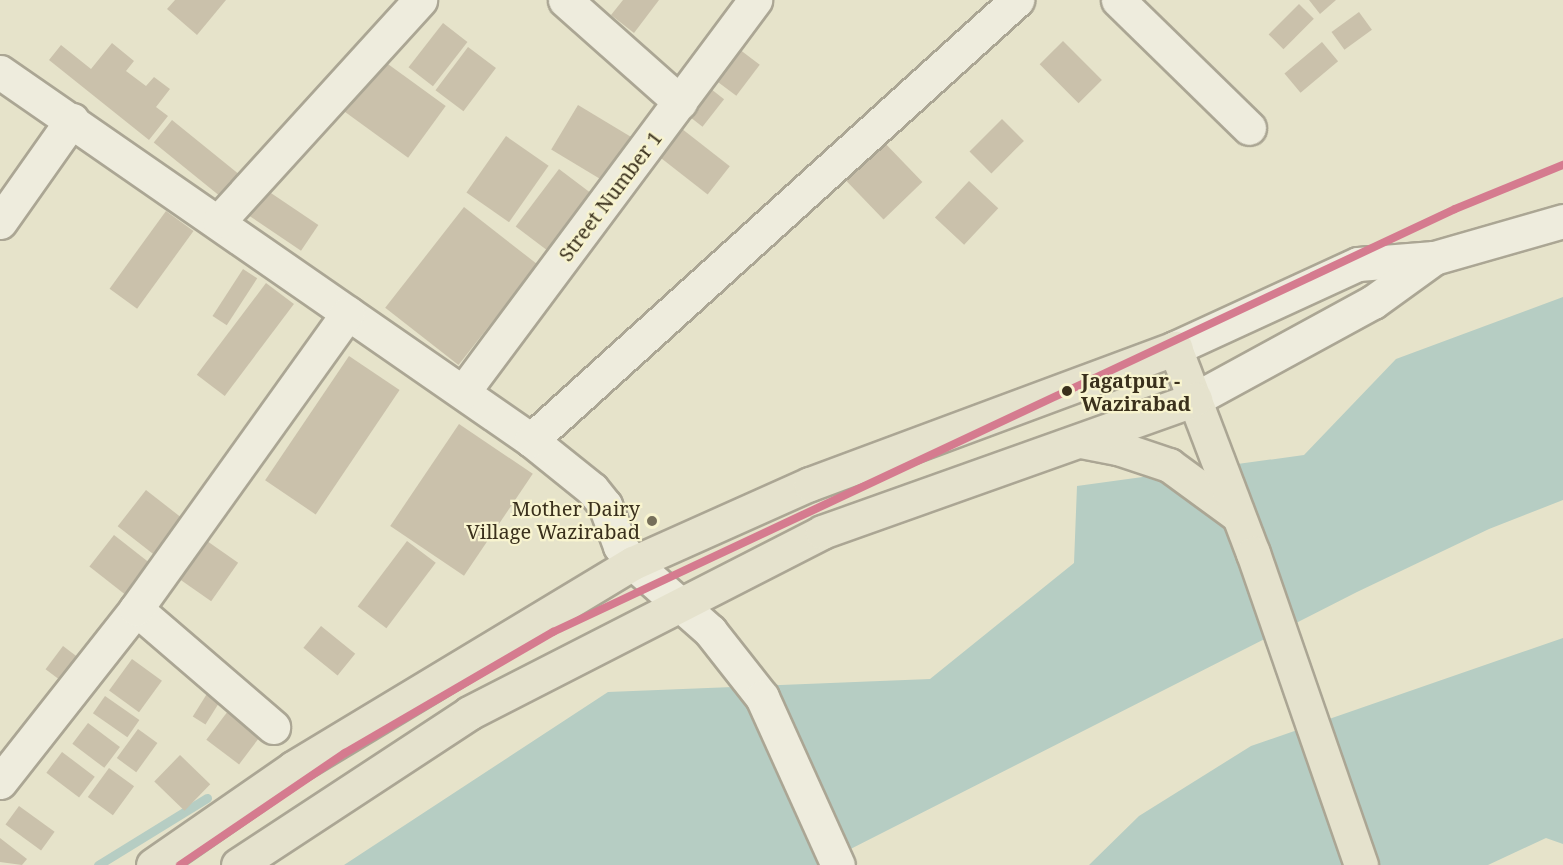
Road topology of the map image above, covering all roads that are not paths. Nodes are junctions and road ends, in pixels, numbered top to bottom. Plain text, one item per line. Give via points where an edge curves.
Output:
1 (420, 0) edge
2 (565, 0) edge
3 (755, 0) edge
4 (1017, 0) edge
5 (1118, 0) edge
6 (0, 72) edge
7 (680, 102) junction
8 (72, 120) junction
9 (1249, 128) dead end
10 (219, 221) junction
11 (1563, 221) edge
12 (0, 222) edge
13 (1434, 258) junction
14 (348, 314) junction
15 (1174, 348) junction
16 (463, 392) junction
17 (1196, 399) junction
18 (531, 440) junction
19 (1079, 441) junction
20 (1236, 514) junction
21 (633, 563) junction
22 (680, 603) junction
23 (136, 609) junction
24 (273, 727) dead end
25 (0, 782) edge
26 (153, 865) edge
27 (238, 865) edge
28 (838, 865) edge
29 (1360, 865) edge

1 - 10 street
2 - 7 street
3 - 7 street, Street Number 1
4 - 18 street
5 - 9 street
6 - 8 street
7 - 16 street, Street Number 1
8 - 10 street
8 - 12 street
10 - 14 street
11 - 13 street
13 - 15 street via 1358,264
13 - 17 street via 1373,302
14 - 16 street
14 - 23 street
15 - 17 main road
15 - 21 main road via 810,484
16 - 18 street
17 - 19 main road
17 - 20 main road
18 - 21 street via 579,477 605,504 621,546
19 - 20 main road via 1118,448 1169,465
19 - 22 main road via 822,532
20 - 29 main road
21 - 22 street
21 - 26 main road via 303,762
22 - 27 main road via 469,713
22 - 28 street via 710,631 762,697
23 - 24 street
23 - 25 street

